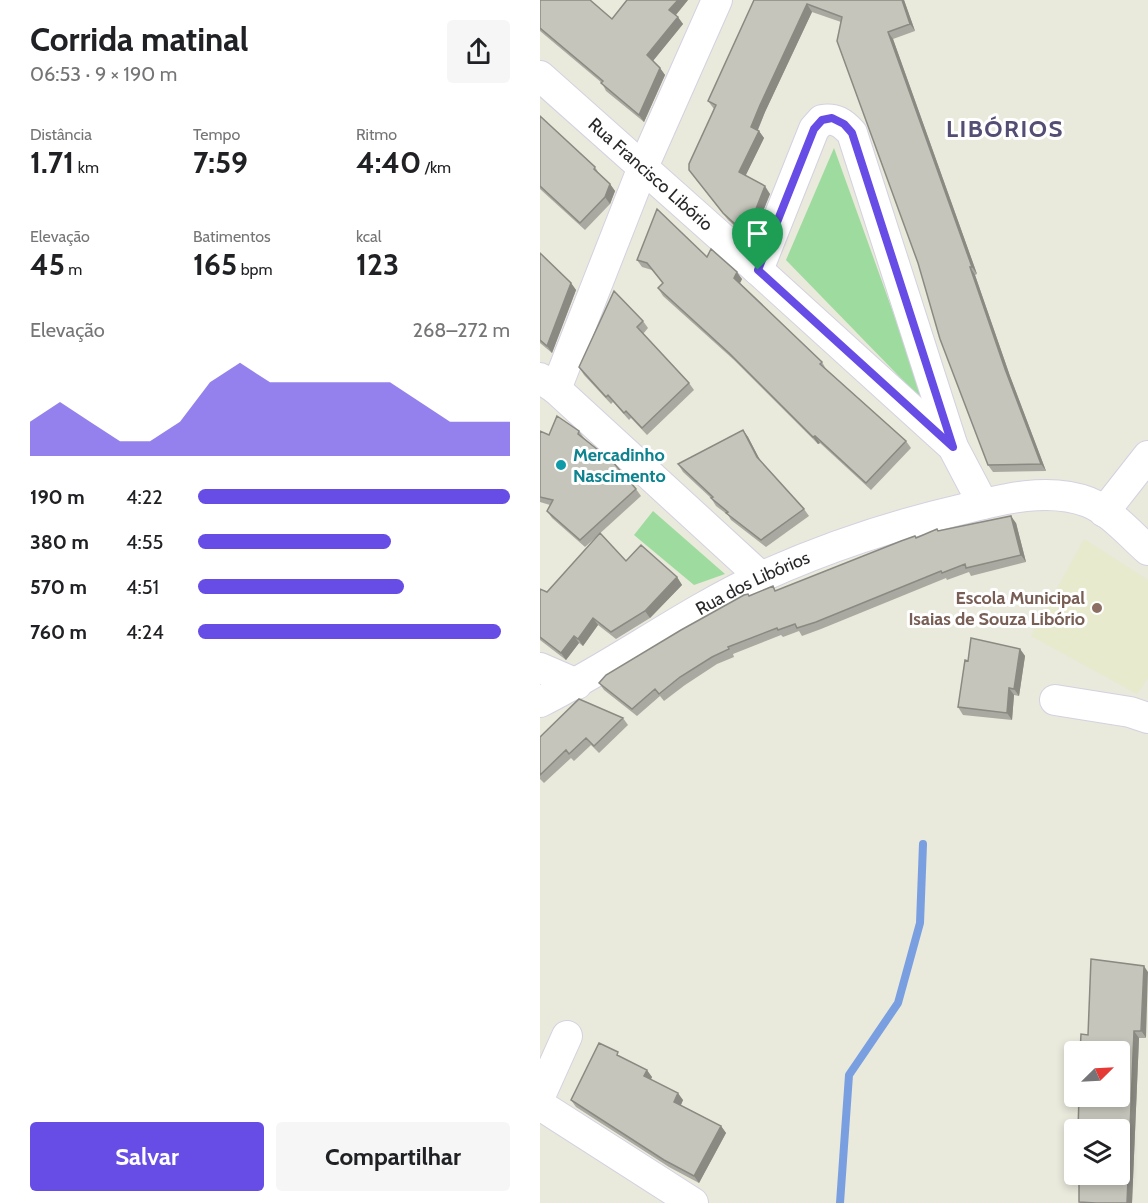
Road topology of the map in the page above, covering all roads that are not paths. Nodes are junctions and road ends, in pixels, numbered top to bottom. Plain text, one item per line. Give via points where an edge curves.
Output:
1 (717, 0) edge
2 (540, 76) edge
3 (643, 167) junction
4 (758, 270) junction
5 (548, 384) edge
6 (953, 447) junction
7 (1148, 456) edge
8 (983, 504) junction
9 (1104, 512) junction
10 (1148, 550) edge
11 (761, 577) junction
12 (540, 668) edge
13 (577, 684) junction
14 (1055, 700) dead end
15 (540, 702) edge
16 (1148, 718) edge
17 (567, 1036) dead end
18 (540, 1096) edge
19 (540, 1105) edge
20 (693, 1203) edge

1 - 3 street
2 - 3 street, Rua Francisco Libório
3 - 4 street, Rua Francisco Libório
3 - 5 street
4 - 6 street, Rua Francisco Libório
4 - 6 street via 814,129 822,120 832,118 844,124 852,133
5 - 11 street
6 - 8 street, Rua Francisco Libório
7 - 9 street
8 - 9 street, Rua dos Libórios via 1043,495 1073,498
8 - 11 street, Rua dos Libórios via 864,536
9 - 10 street, Rua dos Libórios
11 - 13 street, Rua dos Libórios via 662,631
12 - 13 street
13 - 15 street, Rua dos Libórios
14 - 16 street
17 - 18 street
19 - 20 street

